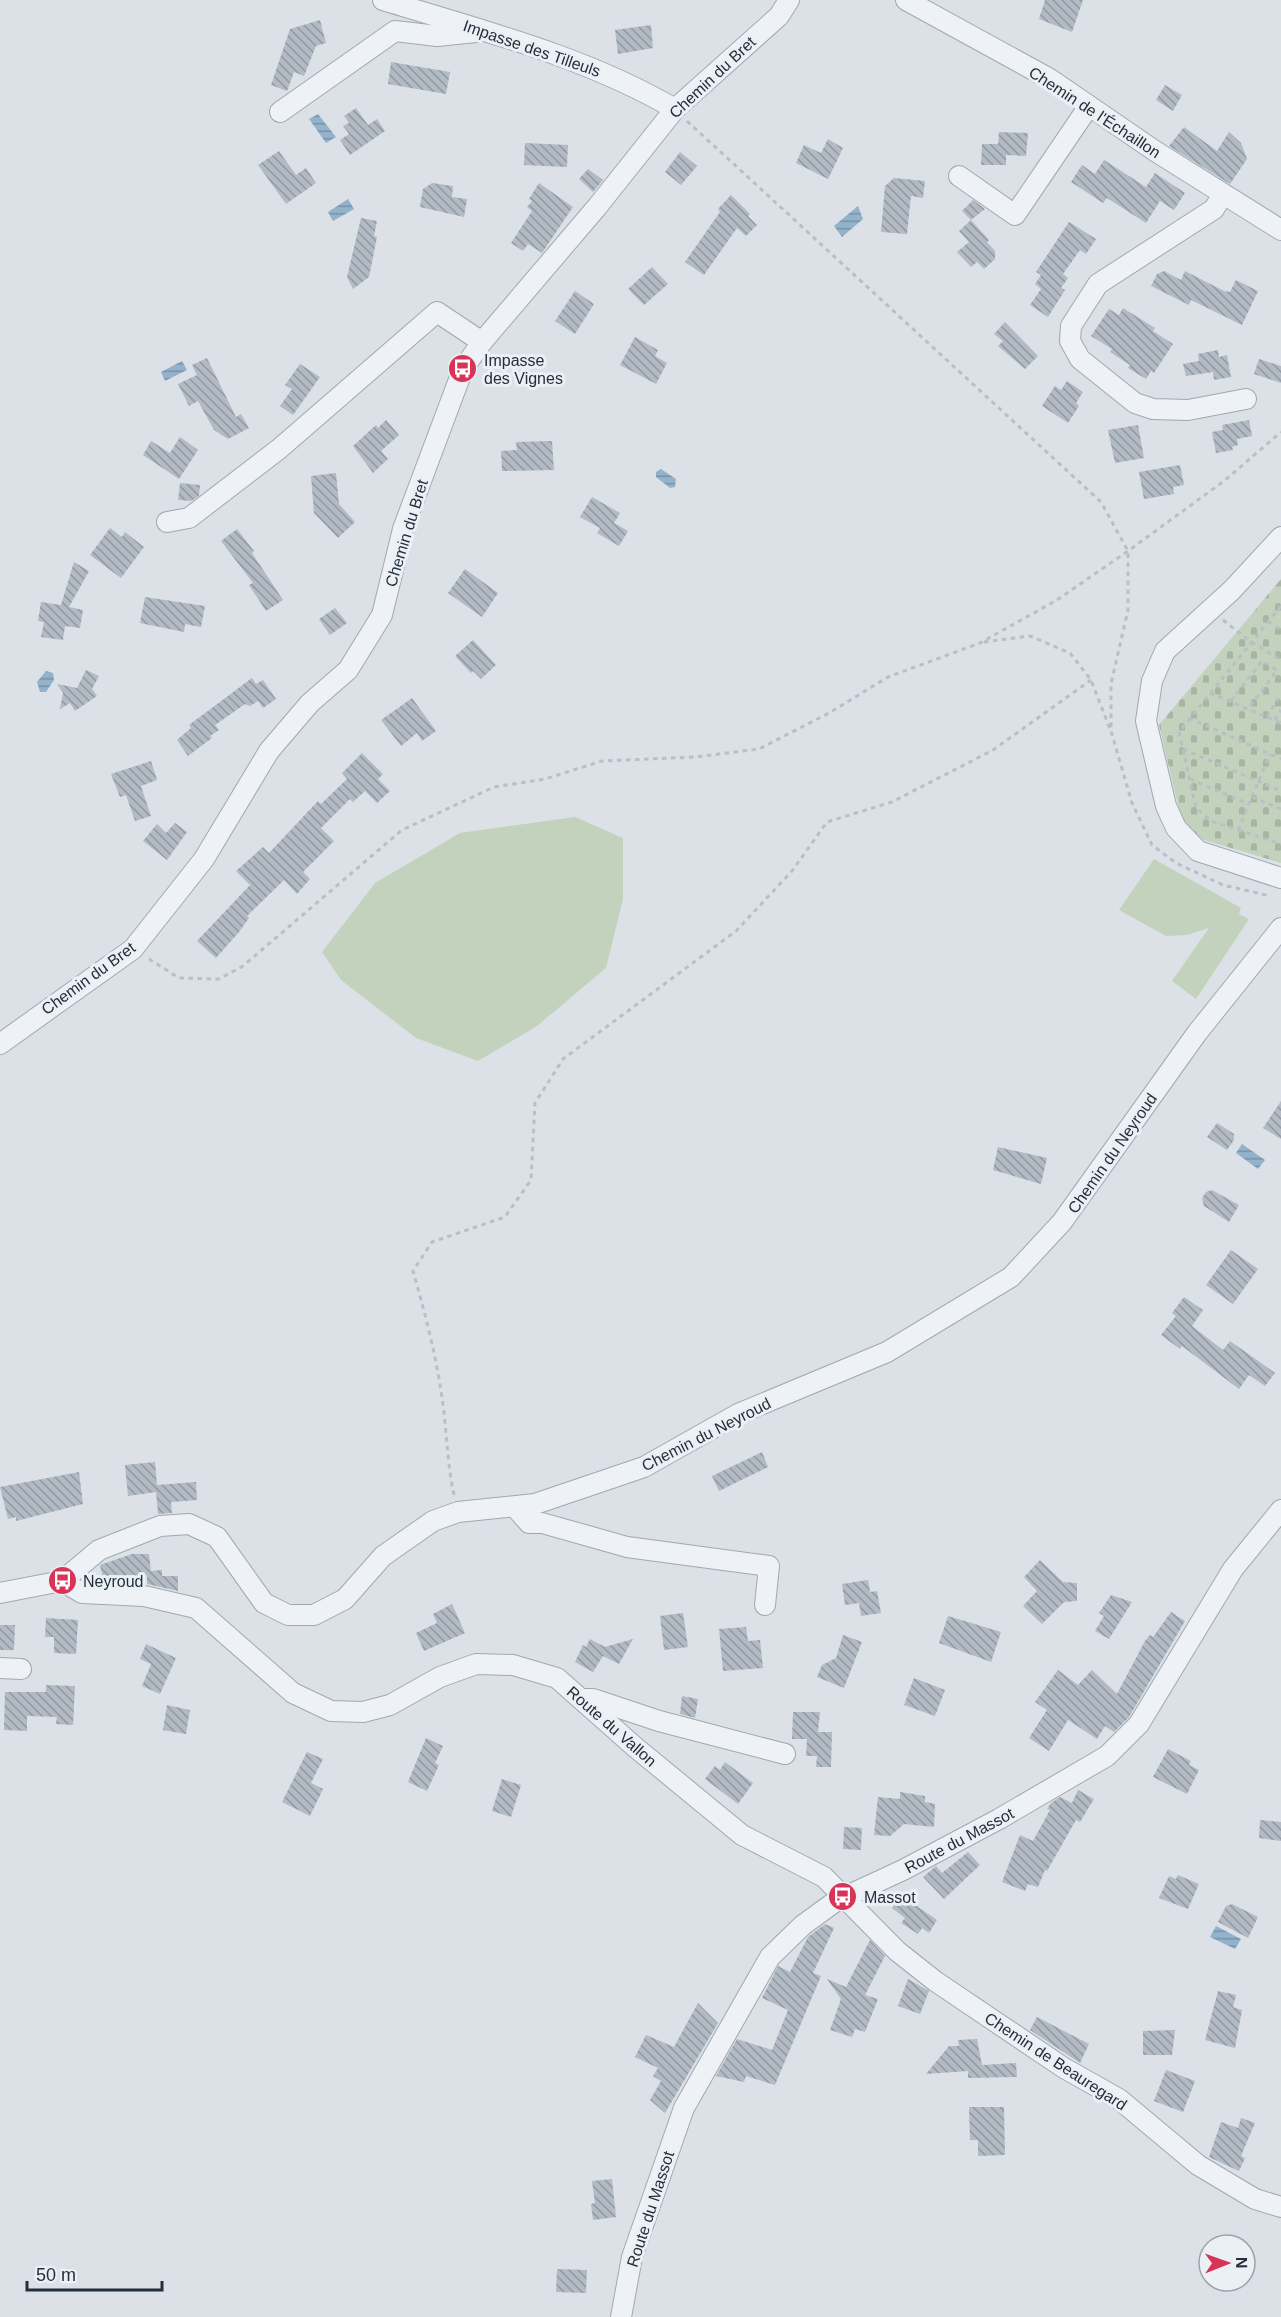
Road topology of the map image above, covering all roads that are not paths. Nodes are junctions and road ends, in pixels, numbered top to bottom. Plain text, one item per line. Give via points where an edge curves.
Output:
1 (383, 0) edge
2 (789, 0) edge
3 (906, 0) edge
4 (485, 32) junction
5 (1089, 106) junction
6 (675, 109) junction
7 (280, 111) dead end
8 (959, 176) dead end
9 (1223, 194) junction
10 (1281, 230) edge
11 (482, 342) junction
12 (1246, 399) dead end
13 (167, 522) dead end
14 (1281, 537) edge
15 (1281, 878) edge
16 (1281, 928) edge
17 (0, 1044) edge
18 (514, 1507) junction
19 (1281, 1510) edge
20 (62, 1581) junction
21 (24, 1587) junction
22 (0, 1593) edge
23 (0, 1600) edge
24 (765, 1605) dead end
25 (0, 1668) edge
26 (21, 1669) dead end
27 (580, 1699) junction
28 (785, 1754) dead end
29 (843, 1897) junction
30 (1281, 2207) edge
31 (621, 2317) edge

1 - 4 street, Impasse des Tilleuls
2 - 6 street, Chemin du Bret via 779,16
3 - 5 street, Chemin de l'Échaillon via 1050,79
4 - 6 street, Impasse des Tilleuls via 571,58 633,85
4 - 7 street via 437,36 394,31
5 - 8 street via 1015,214
5 - 9 street, Chemin de l'Échaillon
6 - 11 street, Chemin du Bret
9 - 10 street, Chemin de l'Échaillon
9 - 12 street via 1214,209 1098,284 1071,326 1070,341 1080,359 1135,403 1153,409 1188,410
11 - 13 street via 437,312 279,449 189,518
11 - 17 street, Chemin du Bret via 463,369 436,437 404,529 382,615 348,670 310,703 269,751 204,859 133,949
14 - 15 street via 1211,610 1165,651 1152,681 1146,721 1166,806 1176,828 1198,851
16 - 18 street, Chemin du Neyroud via 1197,1033 1062,1222 1011,1277 887,1352 738,1414 645,1467 535,1504
18 - 20 street, Chemin du Neyroud via 458,1512 432,1521 383,1556 345,1599 314,1615 288,1615 264,1603 218,1537 189,1524 160,1526 99,1550
18 - 24 street via 529,1523 542,1523 627,1547 769,1566
19 - 29 street, Route du Massot via 1233,1569 1139,1724 1107,1756 999,1819
20 - 21 street
20 - 27 street, Route du Vallon via 82,1593 144,1596 196,1608 293,1693 331,1711 363,1712 390,1706 440,1677 476,1664 513,1665 557,1678
21 - 22 street
21 - 23 street
25 - 26 street
27 - 28 street via 593,1699
27 - 29 street, Route du Vallon via 742,1835 824,1877
29 - 30 street, Chemin de Beauregard via 897,1951 935,1981 1064,2068 1119,2099 1198,2165 1255,2199
29 - 31 street, Route du Massot via 803,1925 770,1957 684,2108 632,2257

